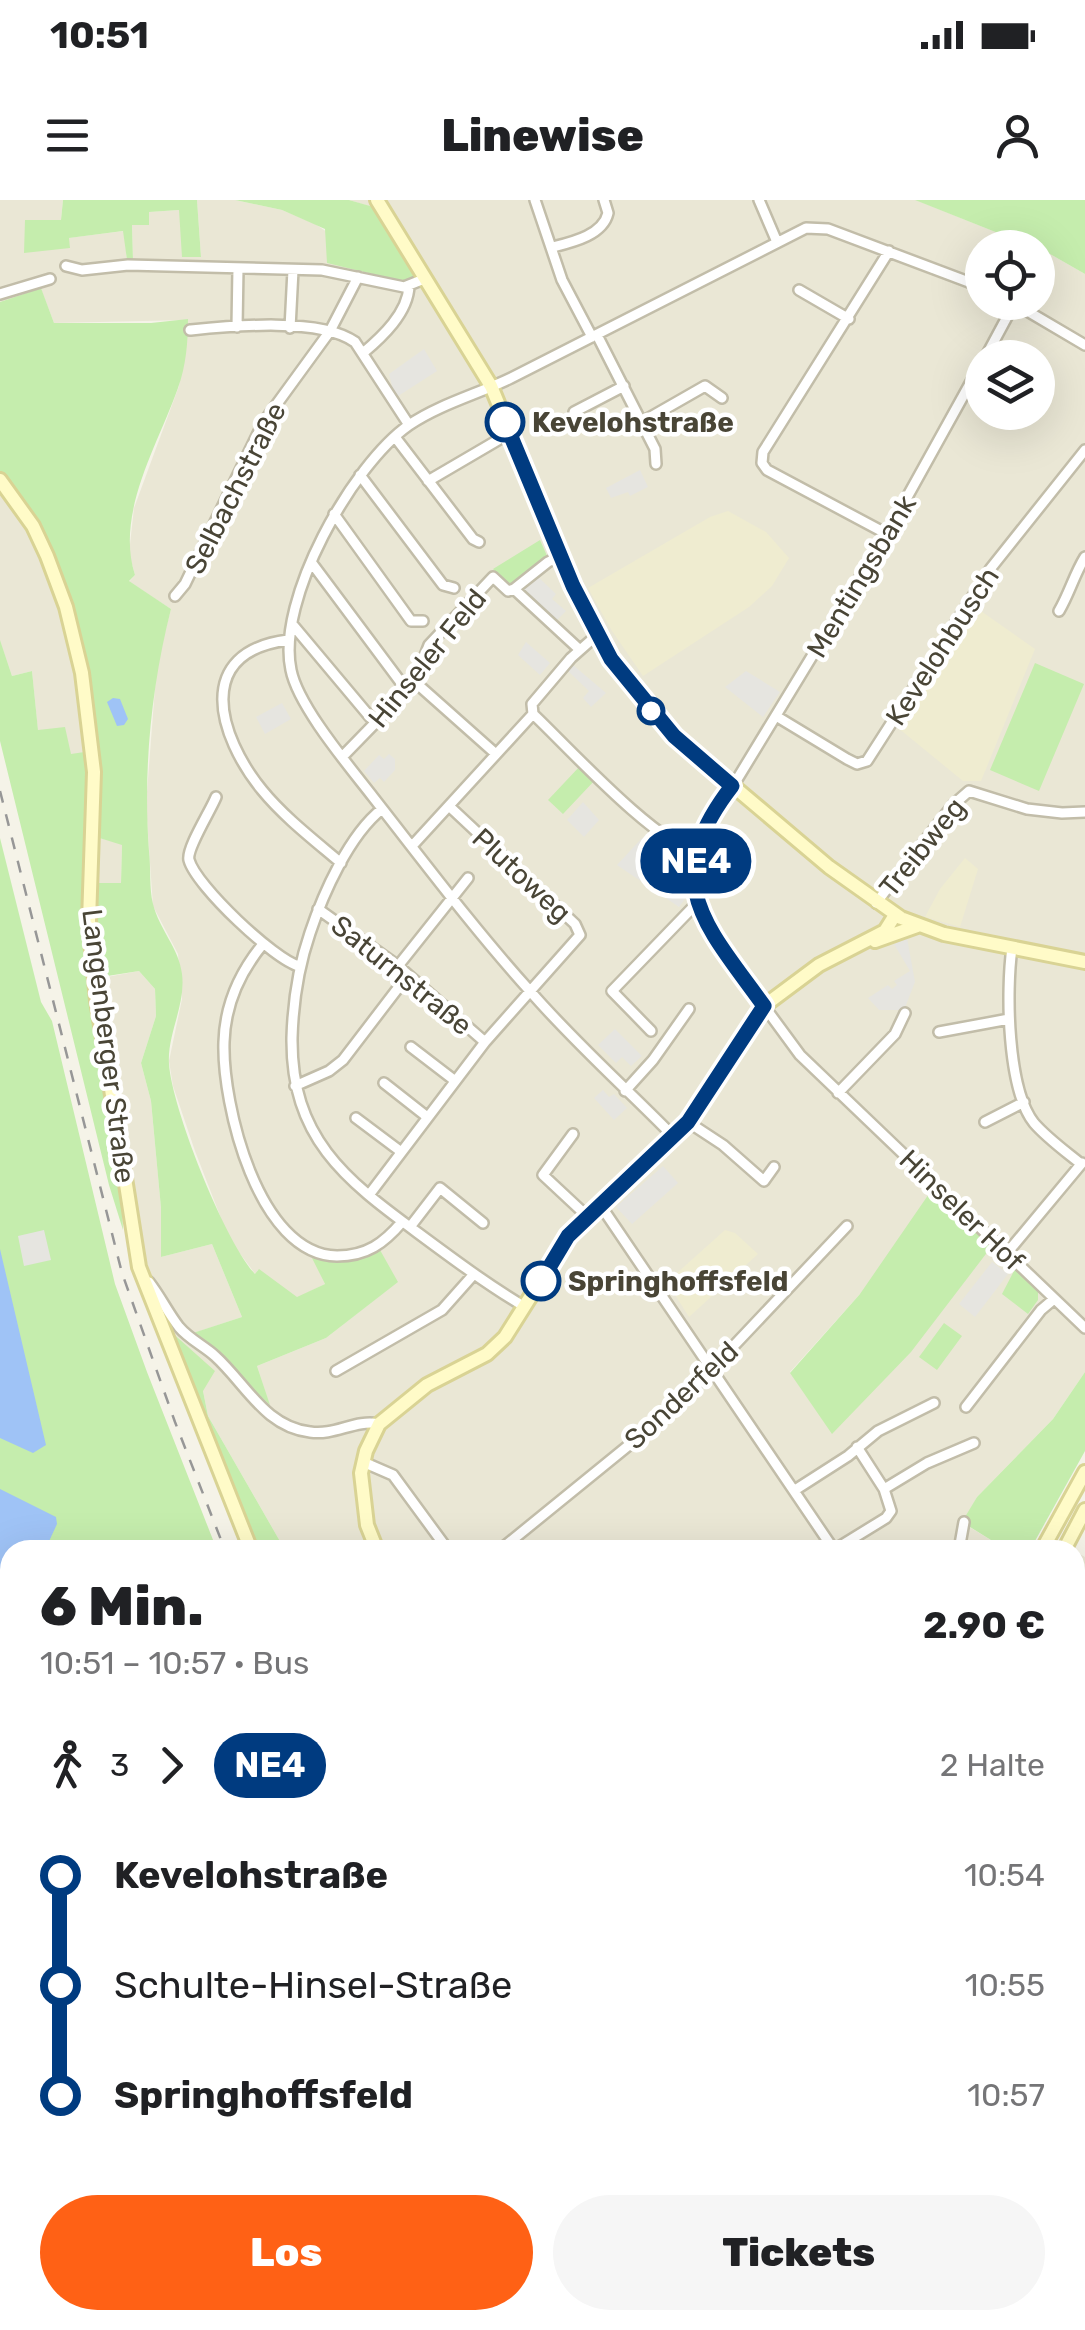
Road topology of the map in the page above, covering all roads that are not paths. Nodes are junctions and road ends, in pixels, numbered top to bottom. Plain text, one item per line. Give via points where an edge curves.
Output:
1 (377, 200) edge
2 (535, 200) edge
3 (604, 200) edge
4 (759, 200) edge
5 (777, 242) junction
6 (553, 247) junction
7 (889, 252) junction
8 (66, 266) dead end
9 (238, 268) junction
10 (293, 270) junction
11 (358, 276) junction
12 (50, 279) dead end
13 (424, 280) junction
14 (965, 281) edge
15 (409, 286) junction
16 (799, 290) dead end
17 (0, 294) edge
18 (849, 319) junction
19 (1043, 320) edge
20 (237, 327) junction
21 (290, 328) junction
22 (190, 330) dead end
23 (330, 331) junction
24 (594, 336) junction
25 (1085, 344) edge
26 (361, 350) junction
27 (490, 386) junction
28 (624, 386) junction
29 (965, 394) edge
30 (722, 398) dead end
31 (574, 412) dead end
32 (642, 422) junction
33 (409, 425) junction
34 (510, 434) junction
35 (394, 438) junction
36 (1085, 450) edge
37 (656, 464) dead end
38 (360, 475) junction
39 (0, 480) edge
40 (428, 481) junction
41 (334, 514) junction
42 (887, 534) junction
43 (479, 542) dead end
44 (561, 556) junction
45 (1085, 557) edge
46 (311, 562) junction
47 (454, 588) dead end
48 (514, 589) junction
49 (174, 596) dead end
50 (1059, 610) dead end
51 (422, 621) dead end
52 (292, 624) junction
53 (597, 636) junction
54 (288, 640) junction
55 (580, 650) junction
56 (415, 682) junction
57 (402, 684) dead end
58 (534, 714) junction
59 (776, 716) junction
60 (370, 717) dead end
61 (496, 754) junction
62 (342, 757) junction
63 (732, 786) junction
64 (216, 797) dead end
65 (449, 806) junction
66 (382, 809) junction
67 (1085, 812) edge
68 (412, 846) junction
69 (696, 851) junction
70 (341, 863) junction
71 (468, 878) dead end
72 (452, 897) junction
73 (876, 903) junction
74 (698, 904) junction
75 (318, 909) junction
76 (895, 914) junction
77 (917, 926) junction
78 (868, 941) junction
79 (263, 944) junction
80 (1012, 948) junction
81 (1085, 962) edge
82 (300, 966) junction
83 (398, 966) junction
84 (408, 974) junction
85 (530, 992) junction
86 (764, 1006) junction
87 (689, 1008) dead end
88 (905, 1012) dead end
89 (1009, 1018) junction
90 (651, 1031) dead end
91 (939, 1032) dead end
92 (484, 1042) junction
93 (411, 1048) dead end
94 (454, 1080) junction
95 (384, 1083) dead end
96 (294, 1086) junction
97 (625, 1091) junction
98 (838, 1093) junction
99 (1024, 1102) junction
100 (426, 1116) junction
101 (356, 1118) dead end
102 (688, 1122) junction
103 (985, 1122) dead end
104 (573, 1134) dead end
105 (674, 1137) junction
106 (400, 1151) junction
107 (1083, 1162) edge
108 (774, 1167) dead end
109 (369, 1194) junction
110 (601, 1206) junction
111 (588, 1216) junction
112 (484, 1223) dead end
113 (406, 1225) junction
114 (847, 1226) dead end
115 (1007, 1253) junction
116 (139, 1267) junction
117 (474, 1274) junction
118 (1054, 1299) junction
119 (526, 1308) junction
120 (1085, 1328) edge
121 (714, 1370) junction
122 (336, 1371) dead end
123 (934, 1403) dead end
124 (966, 1407) dead end
125 (378, 1424) junction
126 (974, 1443) dead end
127 (856, 1447) junction
128 (363, 1462) junction
129 (1085, 1472) edge
130 (884, 1489) junction
131 (795, 1490) junction
132 (1085, 1510) edge
133 (964, 1522) dead end
134 (247, 1540) edge
135 (373, 1540) edge
136 (441, 1540) edge
137 (512, 1540) edge
138 (828, 1540) edge
139 (850, 1540) edge
140 (961, 1540) edge
141 (1048, 1540) edge
142 (1069, 1540) edge

1 - 13 main road
2 - 6 street
3 - 6 street via 603,226
4 - 5 street
5 - 7 street via 820,227
5 - 24 street
6 - 24 street via 562,280
7 - 14 street
7 - 18 street
8 - 9 street
9 - 10 street
9 - 20 street
10 - 11 street
10 - 21 street
11 - 15 street
11 - 23 street, Selbachstraße
12 - 17 street
13 - 15 street
13 - 27 main road
15 - 26 street via 388,330
16 - 18 street
18 - 42 street via 762,463
19 - 25 street
20 - 21 street
20 - 22 street
21 - 23 street
23 - 26 street
23 - 49 street, Selbachstraße via 263,423
24 - 27 street
24 - 28 street
26 - 33 street
27 - 33 street, Hinseler Feld
27 - 34 main road
28 - 31 street
28 - 32 street
29 - 42 street, Mentingsbank
30 - 32 street via 705,386
32 - 37 street
33 - 35 street, Hinseler Feld
34 - 40 street
34 - 44 main road
35 - 38 street, Hinseler Feld
35 - 40 street
36 - 59 street, Kevelohbusch via 991,568 867,761 848,760
38 - 41 street, Hinseler Feld
38 - 47 street, Hinseler Feld via 443,584
39 - 116 main road, Langenberger Straße via 47,556 82,673 94,772 89,921
40 - 43 street
41 - 46 street, Hinseler Feld
41 - 51 street, Hinseler Feld via 411,620
42 - 59 street, Mentingsbank
44 - 48 street
44 - 53 main road
45 - 50 street
46 - 52 street, Hinseler Feld
46 - 57 street, Hinseler Feld
48 - 55 street
48 - 56 street, Hinseler Feld via 493,577 429,645
52 - 54 street, Hinseler Feld
52 - 60 street, Hinseler Feld
53 - 55 street
53 - 63 main road via 674,736
54 - 62 street, Hinseler Feld via 294,681
54 - 70 street via 234,662 221,688 223,711 260,788
55 - 58 street via 544,686 532,704
56 - 61 street
56 - 62 street, Hinseler Feld
58 - 61 street
58 - 69 street via 658,833
59 - 63 street, Mentingsbank
61 - 65 street
62 - 66 street, Hinseler Feld
63 - 69 main road
63 - 73 main road
64 - 79 street via 189,861
65 - 68 street
65 - 85 street, Plutoweg via 580,932
66 - 68 street, Hinseler Feld
66 - 70 street
67 - 73 street, Treibweg via 1026,809 968,791
68 - 72 street, Hinseler Feld
69 - 74 main road
70 - 75 street
71 - 72 street
72 - 83 street
72 - 85 street, Hinseler Feld
73 - 76 main road
74 - 86 main road
74 - 90 street via 612,992
75 - 82 street
75 - 83 street, Saturnstraße
76 - 77 main road
76 - 78 main road
77 - 78 main road
77 - 80 main road
78 - 86 main road via 819,965
79 - 82 street
79 - 113 street via 236,985 224,1040 235,1125 250,1172 268,1207 297,1240 327,1256 371,1250
80 - 81 main road
80 - 89 street
82 - 96 street via 292,1011
83 - 84 street, Saturnstraße
84 - 92 street, Saturnstraße
84 - 96 street via 342,1060
85 - 92 street
85 - 97 street, Hinseler Feld
86 - 98 street, Hinseler Hof
86 - 102 main road
87 - 97 street
88 - 98 street via 895,1034
89 - 91 street
89 - 99 street
92 - 94 street
93 - 94 street
94 - 100 street
95 - 100 street
96 - 109 street via 318,1140
97 - 105 street, Hinseler Feld
98 - 115 street, Hinseler Hof
99 - 103 street
99 - 107 street via 1032,1121
100 - 106 street
101 - 106 street
102 - 105 main road
102 - 108 street via 764,1181
104 - 111 street via 544,1175
105 - 110 main road
106 - 109 street
107 - 115 street
109 - 113 street
110 - 111 main road
110 - 121 street
111 - 119 main road via 568,1236
112 - 113 street via 440,1188
113 - 117 street
114 - 121 street, Sonderfeld
115 - 118 street, Hinseler Hof
116 - 125 street via 177,1324 264,1410 292,1427 327,1434
116 - 134 main road, Langenberger Straße
117 - 119 street
117 - 122 street via 442,1310
118 - 120 street, Hinseler Hof
118 - 124 street
119 - 125 main road via 487,1354 427,1385
121 - 131 street
121 - 137 street, Sonderfeld
123 - 127 street
125 - 128 main road
126 - 130 street
127 - 130 street
127 - 131 street
128 - 135 main road via 362,1498
128 - 136 street via 393,1475
129 - 141 main road
130 - 139 street via 891,1511
131 - 138 street
132 - 142 main road
133 - 140 street

